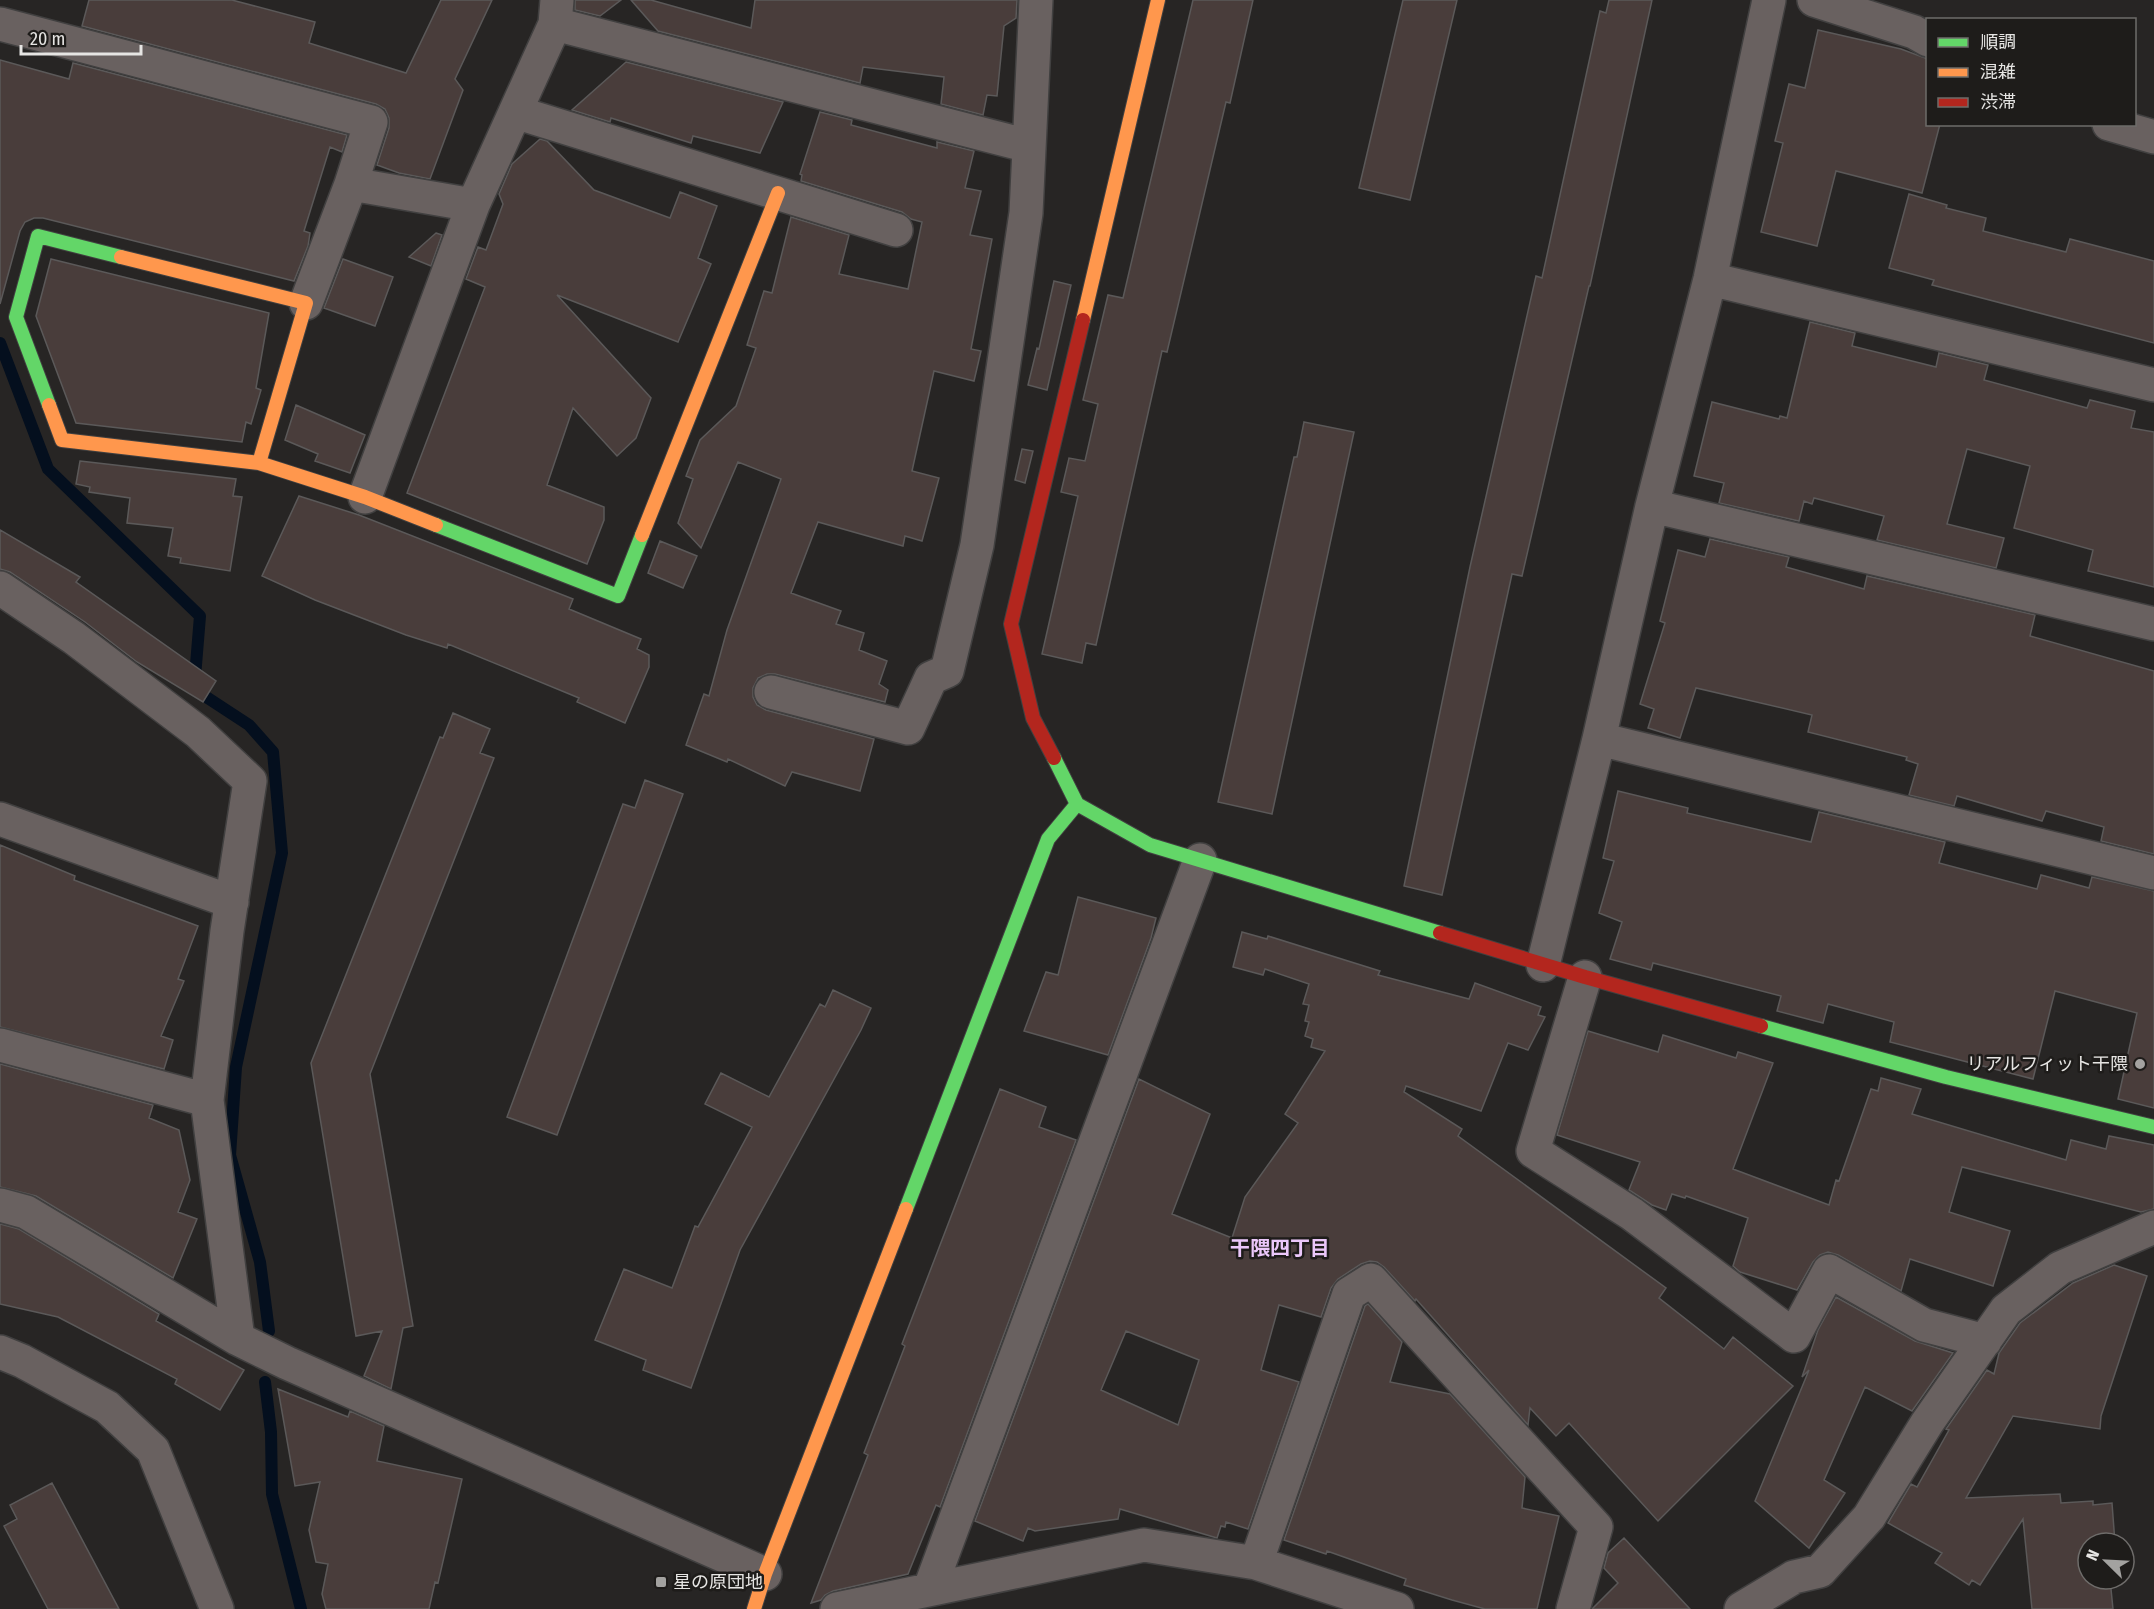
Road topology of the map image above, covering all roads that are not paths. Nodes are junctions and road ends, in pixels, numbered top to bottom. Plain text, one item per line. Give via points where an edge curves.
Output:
1 (1036, 0) edge
2 (1158, 0) edge
3 (1769, 0) edge
4 (1814, 0) edge
5 (556, 12) edge
6 (0, 24) edge
7 (1926, 39) edge
8 (515, 112) junction
9 (2116, 126) edge
10 (2154, 137) edge
11 (1029, 146) junction
12 (351, 184) junction
13 (778, 193) junction
14 (472, 205) junction
15 (896, 230) dead end
16 (1710, 279) junction
17 (306, 303) junction
18 (2154, 385) edge
19 (259, 463) junction
20 (365, 497) junction
21 (1652, 506) junction
22 (0, 588) edge
23 (2154, 624) edge
24 (771, 692) dead end
25 (1599, 738) junction
26 (1077, 804) junction
27 (0, 819) edge
28 (1200, 860) junction
29 (2154, 873) edge
30 (232, 902) junction
31 (1543, 965) junction
32 (1585, 977) junction
33 (0, 1045) edge
34 (207, 1100) junction
35 (2154, 1127) edge
36 (0, 1205) edge
37 (2154, 1227) edge
38 (238, 1339) junction
39 (1985, 1341) junction
40 (0, 1352) edge
41 (1256, 1563) junction
42 (765, 1574) junction
43 (930, 1588) junction
44 (217, 1609) edge
45 (754, 1609) edge
46 (837, 1609) edge
47 (1397, 1609) edge
48 (1573, 1609) edge
49 (1741, 1609) edge

1 - 11 street
2 - 26 street via 1011,624 1033,718
3 - 16 street
4 - 7 street
5 - 8 street
5 - 11 street
6 - 12 street via 371,122
8 - 13 street
8 - 14 street
9 - 10 street
11 - 24 street via 1026,213 977,545 947,671 931,678 908,728
12 - 14 street
12 - 17 street
13 - 15 street
13 - 20 street via 618,596
14 - 20 street
16 - 18 street
16 - 21 street
17 - 19 street
17 - 19 street via 39,236 16,317 62,440
19 - 20 street
21 - 23 street
21 - 25 street
22 - 30 street via 74,638 198,732 250,781
25 - 29 street
25 - 31 street
26 - 28 street via 1150,845
26 - 42 street via 1048,840
27 - 30 street
28 - 31 street
28 - 43 street
30 - 34 street
31 - 32 street
32 - 35 street via 1946,1077
32 - 39 street via 1533,1151 1632,1214 1794,1336 1829,1271 1924,1325
33 - 34 street
34 - 38 street
36 - 38 street via 26,1212
37 - 39 street via 2060,1268 2006,1310
38 - 42 street
39 - 49 street via 1869,1516 1820,1571 1794,1577
40 - 44 street via 107,1407 153,1450
41 - 43 street via 1144,1545
41 - 47 street
41 - 48 street via 1349,1294 1371,1280 1596,1527
42 - 45 street
43 - 46 street

